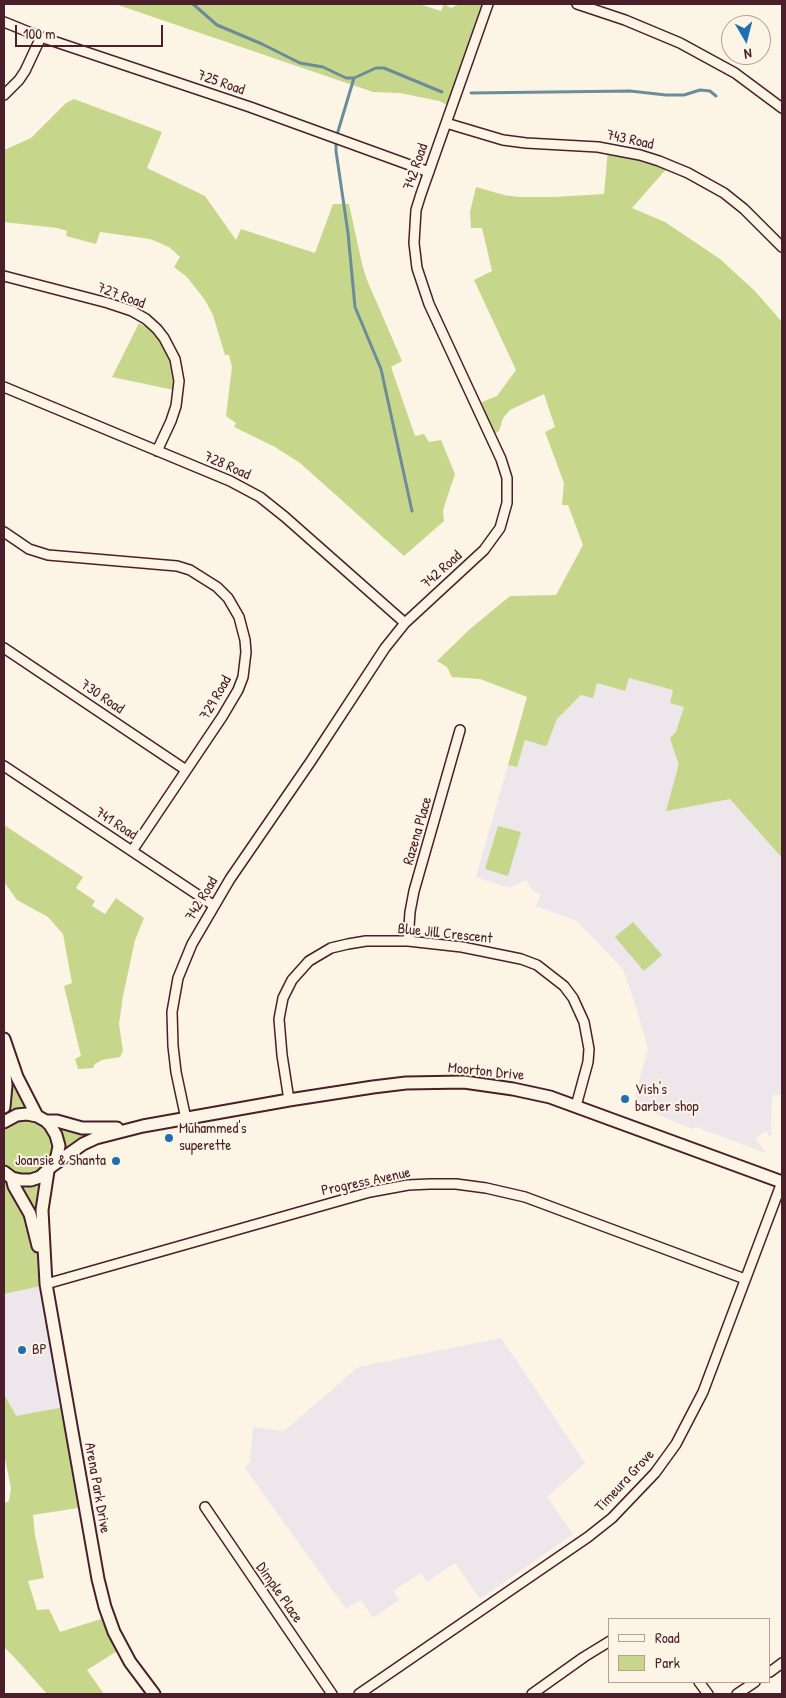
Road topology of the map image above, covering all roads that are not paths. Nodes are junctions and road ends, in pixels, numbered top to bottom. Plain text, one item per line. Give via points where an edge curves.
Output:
1 (488, 4) edge
2 (577, 4) edge
3 (4, 22) edge
4 (41, 37) junction
5 (4, 95) edge
6 (782, 108) edge
7 (446, 123) junction
8 (428, 172) junction
9 (782, 246) edge
10 (4, 276) edge
11 (4, 387) edge
12 (157, 451) junction
13 (4, 532) edge
14 (405, 623) junction
15 (4, 648) edge
16 (460, 730) dead end
17 (4, 766) edge
18 (186, 770) junction
19 (132, 851) junction
20 (213, 905) junction
21 (408, 941) junction
22 (4, 1039) edge
23 (4, 1062) edge
24 (289, 1100) junction
25 (576, 1106) junction
26 (4, 1107) edge
27 (42, 1118) junction
28 (186, 1118) junction
29 (4, 1122) edge
30 (143, 1126) junction
31 (50, 1169) junction
32 (7, 1174) edge
33 (782, 1182) edge
34 (46, 1279) junction
35 (746, 1279) junction
36 (205, 1507) dead end
37 (608, 1642) edge
38 (782, 1663) edge
39 (771, 1671) edge
40 (700, 1683) edge
41 (754, 1683) edge
42 (154, 1694) edge
43 (332, 1694) edge
44 (359, 1694) edge
45 (532, 1694) edge
46 (708, 1694) edge
47 (737, 1694) edge

1 - 7 street, 742 Road
2 - 6 street via 687,47 735,73
3 - 4 street, 725 Road
4 - 5 street via 26,71
4 - 8 street, 725 Road via 250,107
7 - 8 street, 742 Road
7 - 9 street, 743 Road via 502,140 598,147 660,161 724,193
8 - 14 street, 742 Road via 416,210 414,242 417,268 430,304 502,459 508,489 500,528 495,536
10 - 12 street, 727 Road via 124,308 146,319 157,329 175,359 179,381 172,420
11 - 12 street, 728 Road
12 - 14 street, 728 Road via 260,497
13 - 18 street, 729 Road via 29,549 48,555 177,566 202,577 228,598 239,618 245,640 243,677 222,717
14 - 20 street, 742 Road
15 - 18 street, 730 Road
16 - 21 street, Razena Place via 414,892
17 - 19 street, 741 Road
18 - 19 street, 729 Road
19 - 20 street, 741 Road
20 - 28 street, 742 Road via 183,963 172,1012 176,1072
21 - 24 street, Blue Jill Crescent via 366,942 331,948 309,961 292,980 278,1019
21 - 25 street, Blue Jill Crescent via 521,958 537,965 564,986 580,1010 587,1035 588,1062
22 - 27 street, Arena Park Drive via 17,1077
23 - 26 street
24 - 25 street, Moorton Drive via 406,1083 464,1082 537,1093
24 - 28 street, Moorton Drive
25 - 33 street, Moorton Drive
27 - 29 street via 17,1115
27 - 30 street, Moorton Drive via 95,1129
27 - 31 street, Arena Park Drive via 56,1135 58,1146
28 - 30 street, Moorton Drive
30 - 31 street, Moorton Drive via 83,1144
31 - 32 street, Arena Park Drive via 31,1180
31 - 34 street, Arena Park Drive via 42,1210
32 - 34 street, Arena Park Drive via 30,1214
33 - 35 street, Timeura Grove
34 - 35 street, Progress Avenue via 194,1243 370,1192 408,1185 456,1184 525,1197
34 - 42 street, Arena Park Drive via 105,1607 130,1662
35 - 44 street, Timeura Grove via 700,1400 676,1444 648,1480 612,1518 588,1537
36 - 43 street, Dimple Place
37 - 45 street
38 - 39 street
40 - 46 street
41 - 47 street

